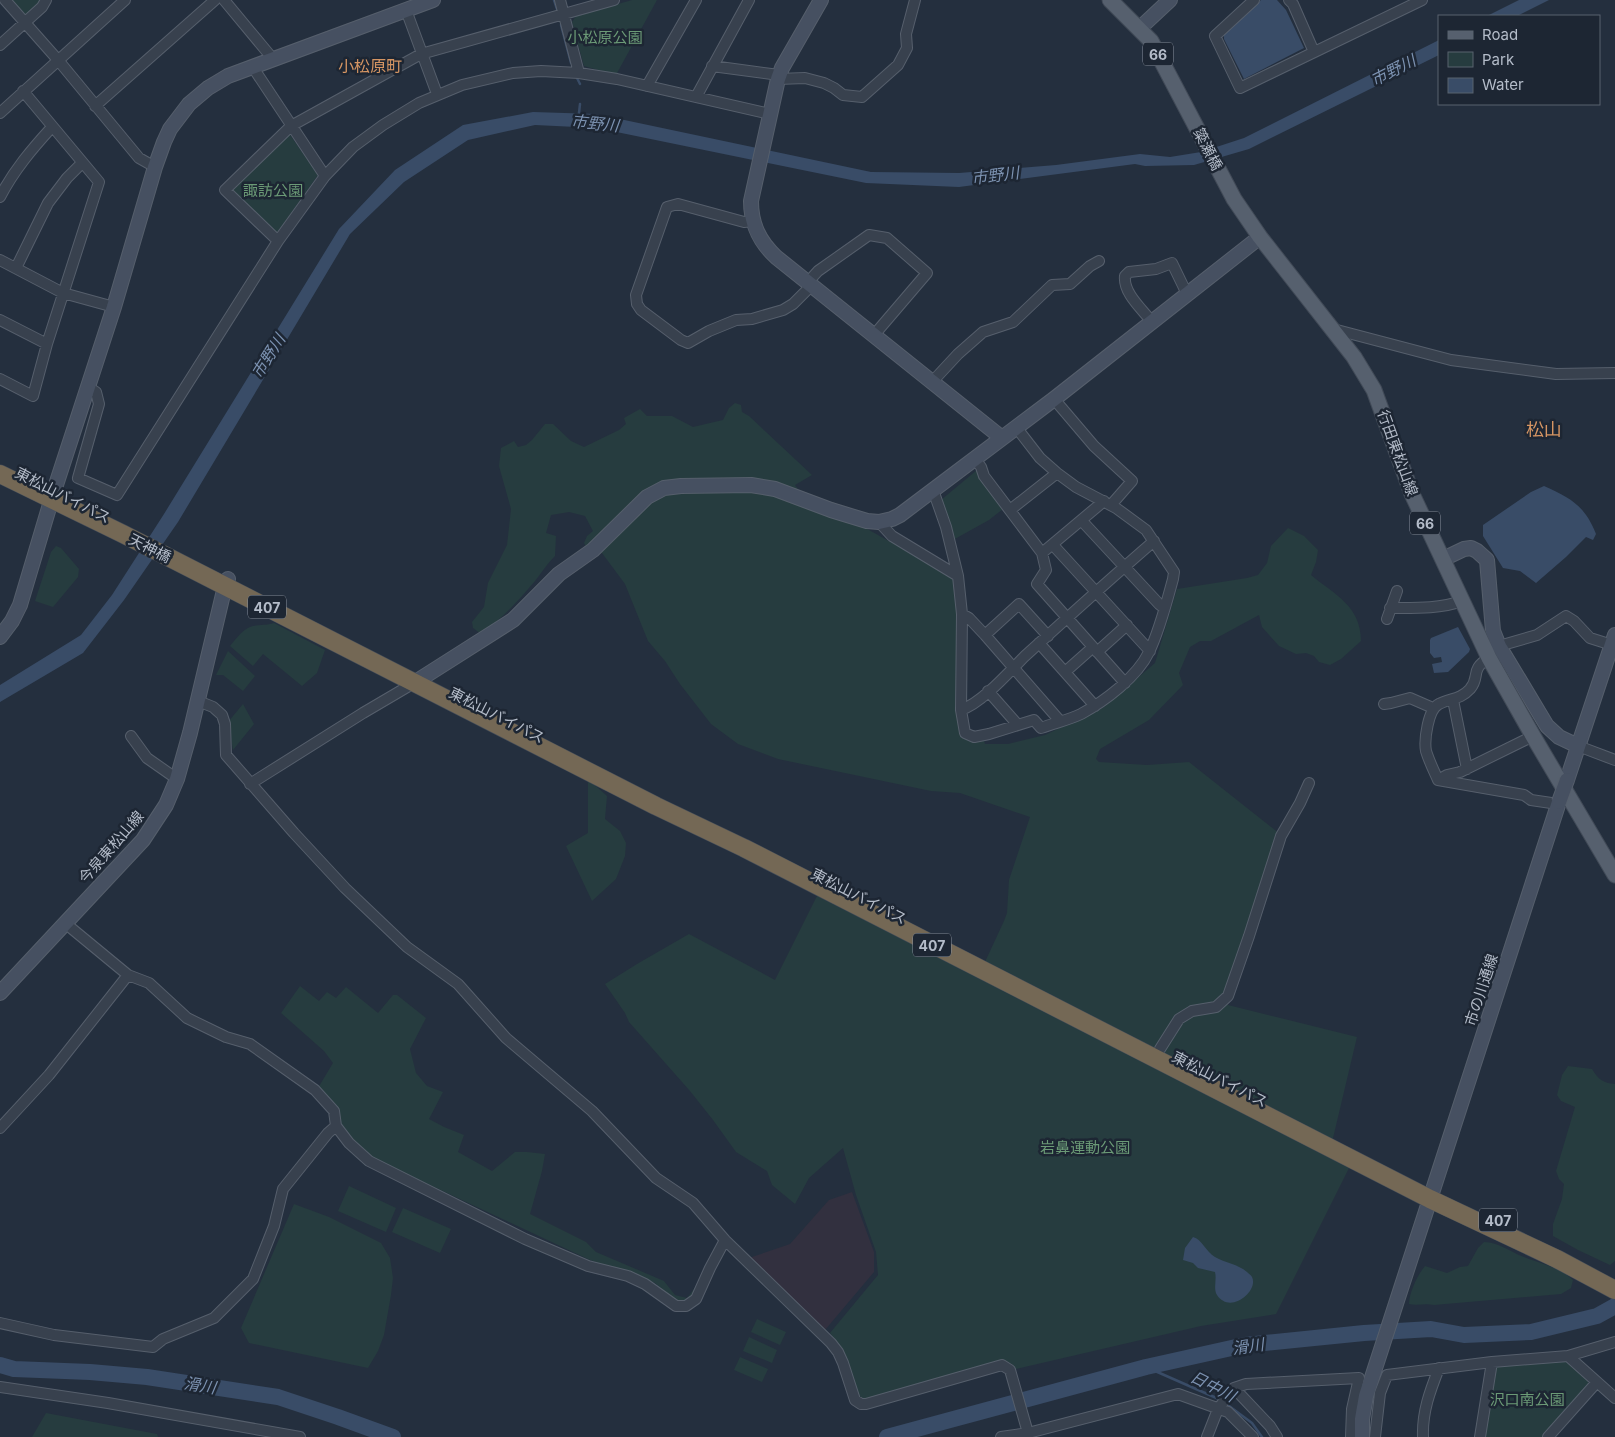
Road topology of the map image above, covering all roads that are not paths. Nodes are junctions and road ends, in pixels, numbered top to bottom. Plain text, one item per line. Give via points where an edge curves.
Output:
1 (5, 0) edge
2 (46, 0) edge
3 (125, 0) edge
4 (215, 0) edge
5 (224, 0) edge
6 (433, 0) edge
7 (560, 0) edge
8 (614, 0) edge
9 (696, 0) edge
10 (749, 0) edge
11 (821, 0) edge
12 (915, 0) edge
13 (1110, 0) edge
14 (1170, 0) edge
15 (1254, 0) edge
16 (1422, 0) edge
17 (1295, 2) edge
18 (406, 10) junction
19 (564, 15) junction
20 (25, 22) junction
21 (1140, 28) junction
22 (0, 44) edge
23 (1314, 52) junction
24 (421, 54) junction
25 (273, 58) junction
26 (58, 60) junction
27 (252, 66) junction
28 (712, 66) junction
29 (579, 73) junction
30 (779, 77) junction
31 (647, 86) junction
32 (23, 91) junction
33 (437, 94) junction
34 (696, 97) junction
35 (95, 106) junction
36 (0, 113) edge
37 (770, 114) junction
38 (291, 126) junction
39 (52, 127) junction
40 (82, 163) junction
41 (155, 167) junction
42 (325, 176) junction
43 (1224, 181) joint
44 (0, 197) edge
45 (753, 221) junction
46 (1260, 236) junction
47 (278, 241) junction
48 (0, 260) edge
49 (1099, 261) dead end
50 (16, 268) junction
51 (810, 284) junction
52 (63, 293) junction
53 (1187, 294) junction
54 (114, 307) junction
55 (0, 320) edge
56 (1152, 322) junction
57 (1333, 329) junction
58 (874, 335) junction
59 (47, 344) junction
60 (1615, 373) edge
61 (0, 379) edge
62 (932, 382) junction
63 (88, 387) junction
64 (1054, 399) junction
65 (1016, 426) junction
66 (1002, 438) junction
67 (975, 459) junction
68 (0, 464) edge
69 (1057, 473) junction
70 (0, 474) edge
71 (934, 490) junction
72 (53, 496) junction
73 (1107, 503) junction
74 (1010, 510) junction
75 (1082, 520) junction
76 (879, 522) junction
77 (125, 531) joint
78 (1154, 541) junction
79 (1052, 545) junction
80 (1042, 554) junction
81 (180, 559) joint
82 (1442, 559) junction
83 (1124, 567) junction
84 (958, 576) junction
85 (226, 582) junction
86 (1397, 591) dead end
87 (1096, 592) junction
88 (1462, 601) junction
89 (1164, 608) junction
90 (1390, 608) junction
91 (962, 614) junction
92 (1068, 617) junction
93 (1387, 620) dead end
94 (1127, 625) junction
95 (985, 635) junction
96 (1048, 636) junction
97 (0, 637) edge
98 (1613, 640) edge
99 (1039, 643) junction
100 (1499, 646) junction
101 (1095, 650) junction
102 (1150, 651) junction
103 (1489, 658) junction
104 (1013, 668) junction
105 (1065, 672) junction
106 (419, 680) junction
107 (1124, 683) junction
108 (988, 691) junction
109 (1453, 700) junction
110 (198, 701) junction
111 (1384, 704) dead end
112 (1095, 706) junction
113 (1433, 708) junction
114 (961, 710) junction
115 (1060, 721) junction
116 (1018, 725) junction
117 (131, 736) dead end
118 (1532, 736) junction
119 (1578, 746) junction
120 (1615, 760) edge
121 (1467, 769) junction
122 (177, 779) junction
123 (1438, 780) junction
124 (1309, 783) dead end
125 (250, 784) junction
126 (1558, 803) junction
127 (1615, 875) edge
128 (65, 923) junction
129 (128, 976) junction
130 (0, 994) edge
131 (1160, 1049) junction
132 (336, 1126) junction
133 (0, 1128) edge
134 (1432, 1194) junction
135 (725, 1240) junction
136 (1559, 1256) junction
137 (1615, 1280) edge
138 (1615, 1290) edge
139 (0, 1323) edge
140 (1615, 1342) edge
141 (1568, 1356) junction
142 (1492, 1362) junction
143 (1439, 1368) junction
144 (1597, 1382) junction
145 (0, 1387) edge
146 (1232, 1391) junction
147 (1615, 1398) edge
148 (1218, 1409) junction
149 (1026, 1429) junction
150 (1211, 1435) edge
151 (300, 1437) edge
152 (1001, 1437) edge
153 (1254, 1437) edge
154 (1277, 1437) edge
155 (1350, 1437) edge
156 (1362, 1437) edge
157 (1374, 1437) edge
158 (1423, 1437) edge
159 (1480, 1437) edge
160 (1548, 1437) edge

1 - 20 street
2 - 20 street
3 - 26 street
4 - 35 street
5 - 25 street
6 - 18 street
7 - 19 street
8 - 19 street
9 - 31 street
10 - 28 street
11 - 30 street
12 - 30 street via 906,34 907,48 898,66 862,97 844,95 824,83 805,78
13 - 21 main road, 66
14 - 21 street
15 - 23 street via 1215,36 1240,88
16 - 23 street
17 - 23 street
18 - 24 street
18 - 25 street
19 - 24 street
19 - 29 street
20 - 22 street
20 - 26 street
21 - 43 main road, 簗瀬橋 / 66 via 1151,40
24 - 33 street
24 - 38 street
25 - 27 street
26 - 32 street
26 - 35 street
27 - 38 street
27 - 41 street via 218,82 189,104 170,129
28 - 30 street
28 - 34 street
29 - 31 street
29 - 33 street via 513,73
30 - 37 street
31 - 34 street
32 - 36 street
32 - 39 street
33 - 42 street via 383,125 353,147
34 - 37 street
35 - 41 street via 139,158
37 - 45 street via 754,187
38 - 42 street
38 - 47 street via 225,190
39 - 40 street
39 - 44 street via 26,156
40 - 50 street via 48,203
40 - 52 street via 99,182
41 - 54 street
42 - 47 street
43 - 46 main road, 行田東松山線 / 66
45 - 51 street via 769,251
45 - 51 street via 744,222 678,204 667,207 636,295 641,310 688,343 736,320 783,310 793,304
46 - 53 street
46 - 57 main road, 行田東松山線 / 66
47 - 63 street via 117,495 78,478 99,404 96,392
48 - 50 street
49 - 62 street via 1070,284 1052,285 1013,322 983,332
50 - 52 street
51 - 58 street
51 - 58 street via 818,271 869,235 887,238 927,273
52 - 54 street
52 - 59 street
53 - 56 street
53 - 56 street via 1172,263 1156,269 1129,272 1124,280 1130,295
54 - 63 street
55 - 59 street
56 - 64 street
57 - 60 street via 1451,360 1539,372
57 - 82 main road, 行田東松山線 / 66 via 1374,390 1412,494
58 - 62 street
59 - 61 street via 33,396
62 - 66 street
63 - 72 street
64 - 65 street
64 - 73 street via 1094,446 1132,481
65 - 66 street
65 - 69 street via 1040,458
66 - 67 street
67 - 71 street
67 - 74 street
68 - 72 highway, 東松山バイパス / 407
69 - 73 street
69 - 74 street
70 - 72 highway, 東松山バイパス / 407
71 - 76 street via 900,515
71 - 84 street
72 - 77 highway, 東松山バイパス / 407
72 - 97 street via 20,605
73 - 75 street
73 - 78 street via 1146,530
74 - 80 street
75 - 79 street
75 - 83 street
76 - 84 street via 892,536
76 - 106 street via 867,522 766,487 664,488 647,497 593,550 558,574 513,620
77 - 81 highway, 天神橋 / 407
78 - 83 street
78 - 89 street via 1174,572
79 - 80 street
79 - 87 street
80 - 92 street via 1046,570 1037,584
81 - 85 highway, 東松山バイパス / 407
82 - 88 main road, 行田東松山線 / 66
82 - 100 street via 1471,548 1486,560 1493,631
83 - 87 street
83 - 89 street
84 - 91 street
85 - 106 highway, 東松山バイパス / 407
85 - 110 street, 今泉東松山線
86 - 90 street
87 - 92 street
87 - 94 street
88 - 90 street via 1420,608
88 - 103 main road, 行田東松山線 / 66
89 - 102 street
90 - 93 street
91 - 95 street
91 - 114 street
92 - 96 street
92 - 101 street
94 - 101 street
94 - 102 street
95 - 96 street via 1019,604
95 - 104 street
96 - 99 street
98 - 100 street via 1590,638 1566,616 1537,635
98 - 119 street
99 - 104 street
99 - 105 street
100 - 119 street via 1547,726 1559,737
101 - 105 street
101 - 107 street
102 - 107 street via 1142,665
103 - 109 street via 1477,668 1472,688
103 - 118 main road, 行田東松山線 / 66
104 - 108 street
104 - 115 street
105 - 112 street
106 - 125 street
106 - 131 highway, 東松山バイパス / 407
106 - 134 highway, 東松山バイパス / 407 via 656,806
107 - 112 street
108 - 114 street via 970,707
108 - 116 street
109 - 113 street
109 - 121 street
110 - 122 street, 今泉東松山線
110 - 125 street via 213,707 222,716 226,755
111 - 113 street via 1410,698
112 - 115 street
113 - 123 street via 1426,751
114 - 116 street via 965,733 974,737
115 - 116 street via 1041,728 1034,720
117 - 122 street via 147,758
118 - 121 street
118 - 127 main road, 行田東松山線 / 66
119 - 120 street
119 - 126 street, 市の川通線, bridge
121 - 123 street
122 - 128 street, 今泉東松山線 via 150,831
123 - 126 street
124 - 131 street via 1281,836 1228,996 1216,1008 1192,1011 1179,1019
125 - 135 street via 352,895 407,947 458,984 506,1038 592,1111 656,1178 693,1203
126 - 134 street, 市の川通線
128 - 129 street
128 - 130 street, 今泉東松山線
129 - 132 street via 149,983 187,1018 226,1037 250,1044 315,1090 334,1111
129 - 133 street via 49,1075
131 - 134 highway, 東松山バイパス / 407
132 - 135 street via 369,1161 525,1239 588,1266 628,1276 676,1306 686,1306 696,1299
132 - 139 street via 283,1190 274,1226 253,1279 214,1318 163,1339 153,1348 54,1335
134 - 136 highway, 東松山バイパス / 407
134 - 156 street, 市の川通線 via 1366,1396
135 - 149 street via 831,1343 855,1400 861,1404 998,1365 1006,1366 1010,1370
136 - 137 highway, 407
136 - 138 highway, 407
140 - 141 street
141 - 142 street
141 - 144 street
142 - 143 street
142 - 159 street
143 - 157 street via 1387,1375 1380,1393
143 - 158 street via 1425,1409
144 - 147 street
144 - 160 street
145 - 151 street
146 - 148 street
146 - 154 street via 1270,1426
146 - 155 street via 1246,1384 1359,1378
148 - 149 street via 1178,1394
148 - 150 street
148 - 153 street via 1228,1412
149 - 152 street

